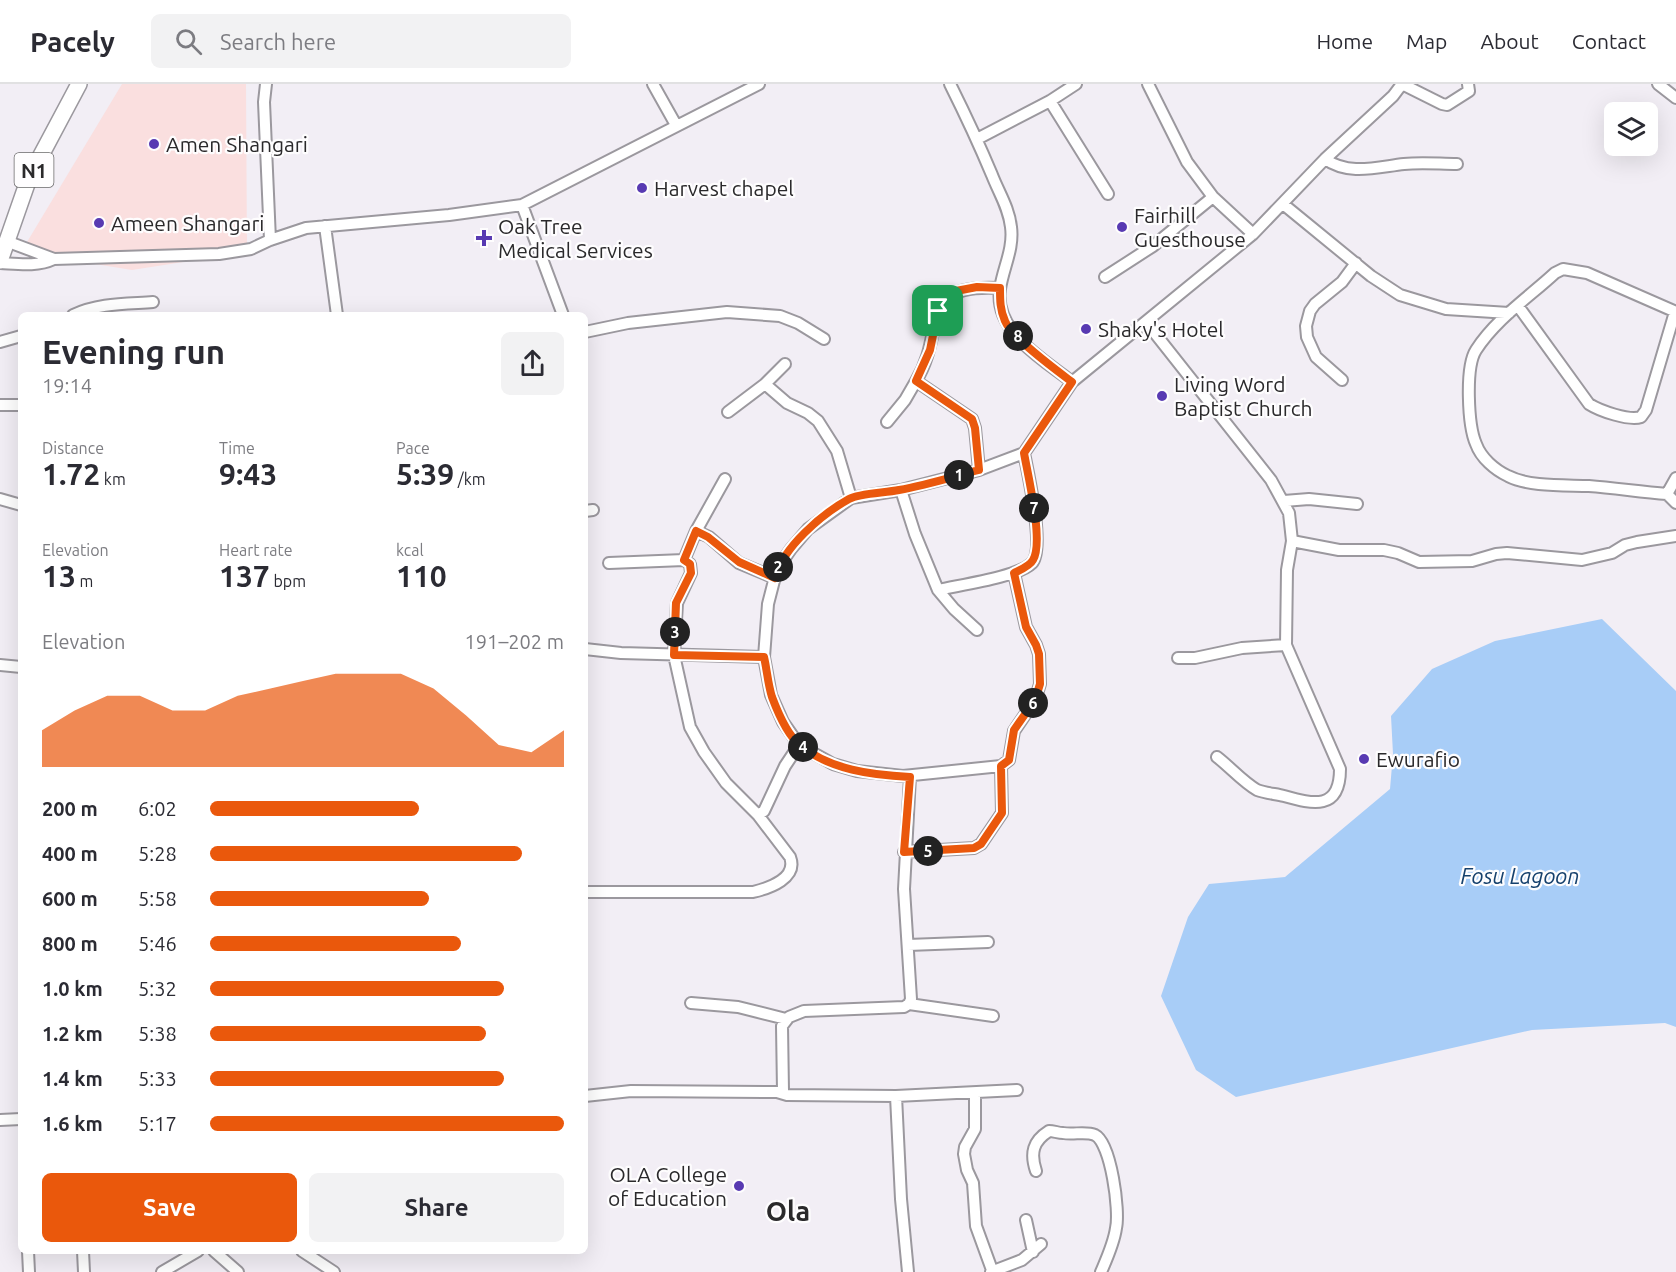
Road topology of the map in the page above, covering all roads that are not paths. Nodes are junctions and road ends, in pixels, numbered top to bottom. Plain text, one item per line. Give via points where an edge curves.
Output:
1 (79, 84) edge
2 (266, 84) edge
3 (653, 84) edge
4 (759, 84) edge
5 (950, 84) edge
6 (1076, 84) edge
7 (1148, 84) edge
8 (1402, 84) edge
9 (1468, 84) edge
10 (1658, 84) edge
11 (1676, 98) edge
12 (1050, 101) junction
13 (676, 125) junction
14 (977, 139) junction
15 (1325, 159) junction
16 (1457, 164) dead end
17 (1108, 194) dead end
18 (1213, 197) junction
19 (1283, 204) junction
20 (522, 205) junction
21 (325, 226) junction
22 (1253, 234) junction
23 (270, 240) junction
24 (6, 241) junction
25 (54, 259) junction
26 (0, 262) edge
27 (1356, 263) junction
28 (1105, 277) dead end
29 (1000, 288) junction
30 (153, 302) dead end
31 (1514, 310) junction
32 (80, 312) edge
33 (337, 312) edge
34 (562, 312) edge
35 (1676, 312) edge
36 (1146, 322) junction
37 (588, 331) edge
38 (18, 337) edge
39 (824, 339) dead end
40 (0, 342) edge
41 (785, 364) dead end
42 (1342, 380) dead end
43 (916, 381) junction
44 (1072, 382) junction
45 (765, 384) junction
46 (0, 405) edge
47 (18, 405) edge
48 (728, 412) dead end
49 (887, 422) dead end
50 (1024, 453) junction
51 (979, 470) junction
52 (1676, 478) edge
53 (725, 479) dead end
54 (901, 490) junction
55 (1667, 494) junction
56 (851, 498) junction
57 (0, 499) edge
58 (1284, 501) junction
59 (1676, 503) edge
60 (18, 504) edge
61 (1357, 504) dead end
62 (696, 531) junction
63 (1676, 536) edge
64 (1292, 541) junction
65 (684, 560) junction
66 (609, 563) dead end
67 (1014, 573) junction
68 (775, 578) junction
69 (938, 590) junction
70 (978, 630) dead end
71 (1286, 645) junction
72 (588, 649) edge
73 (674, 655) junction
74 (764, 657) junction
75 (1178, 658) dead end
76 (0, 665) edge
77 (18, 667) edge
78 (799, 745) junction
79 (1217, 757) dead end
80 (1001, 766) junction
81 (910, 777) junction
82 (758, 815) junction
83 (904, 852) junction
84 (588, 892) edge
85 (988, 942) dead end
86 (908, 945) junction
87 (691, 1003) dead end
88 (909, 1004) junction
89 (993, 1016) dead end
90 (786, 1019) junction
91 (1017, 1090) dead end
92 (777, 1092) junction
93 (975, 1092) junction
94 (588, 1096) edge
95 (896, 1096) junction
96 (18, 1119) edge
97 (0, 1120) edge
98 (1036, 1171) dead end
99 (1026, 1220) dead end
100 (28, 1254) edge
101 (83, 1254) edge
102 (194, 1254) edge
103 (217, 1254) edge
104 (307, 1254) edge
105 (180, 1266) edge
106 (992, 1271) edge
107 (29, 1272) edge
108 (84, 1272) edge
109 (162, 1272) edge
110 (238, 1272) edge
111 (334, 1272) edge
112 (908, 1272) edge
113 (1101, 1272) edge

1 - 24 highway, N1 via 29,178
2 - 23 street
3 - 13 street
4 - 13 street
5 - 14 street
6 - 12 street
7 - 18 street via 1187,162
8 - 9 street via 1448,105 1469,91
8 - 15 street
10 - 11 street
12 - 14 street
12 - 17 street
13 - 20 street
14 - 29 street via 1007,207 1011,228 1008,262
15 - 16 street via 1334,166 1353,169
15 - 19 street
18 - 22 street
18 - 28 street via 1154,246
19 - 22 street
19 - 27 street
20 - 21 street
20 - 34 street
21 - 23 street
21 - 33 street
22 - 36 street
23 - 25 street via 251,249 219,254
24 - 25 street
24 - 26 highway, N1
25 - 26 street via 32,264
27 - 31 street via 1400,295 1430,305 1446,309
27 - 42 street via 1342,282 1315,304 1306,326 1316,357
29 - 43 street via 977,287 947,297 938,311 930,350
29 - 44 street via 999,304 1006,324
30 - 32 street via 100,305
31 - 35 street via 1563,269 1624,288
31 - 35 street via 1589,404 1635,419 1646,410
31 - 55 street via 1474,352 1470,369 1473,433 1489,464 1509,477 1525,481
36 - 44 street
36 - 58 street
37 - 39 street via 727,312 780,316
38 - 40 street
41 - 45 street
43 - 49 street
43 - 51 street via 972,419
44 - 50 street
45 - 48 street
45 - 56 street via 818,421 837,452
46 - 47 street
50 - 51 street
50 - 67 street via 1036,524 1036,554 1032,563
51 - 54 street
52 - 55 street
53 - 62 street
54 - 56 street
54 - 69 street
55 - 59 street
56 - 68 street via 808,529 777,569
57 - 60 street
58 - 61 street via 1309,499
58 - 64 street
62 - 65 street
62 - 68 street via 739,562
63 - 64 street via 1625,545 1612,553 1582,560 1507,553 1472,561 1430,562 1384,550 1339,550
64 - 71 street via 1287,570
65 - 66 street
65 - 73 street via 690,564 691,573 676,603
67 - 69 street
67 - 80 street via 1026,627 1039,654 1040,684 1035,700 1014,730 1009,760
68 - 74 street via 768,604
69 - 70 street
71 - 75 street
71 - 79 street via 1340,770 1336,790 1323,802 1312,804 1257,790
72 - 73 street
73 - 74 street
73 - 82 street via 690,727 726,783
74 - 78 street via 771,695
76 - 77 street
78 - 81 street via 833,764 857,771
78 - 82 street via 764,811
80 - 81 street
80 - 83 street via 1002,813 981,844 974,848
81 - 83 street
82 - 84 street via 793,865 790,873 766,889
83 - 86 street
85 - 86 street
86 - 88 street via 912,999
87 - 90 street via 738,1007
88 - 89 street
88 - 90 street via 804,1011
90 - 92 street via 782,1026 783,1091
91 - 93 street
92 - 94 street via 631,1091
92 - 95 street
93 - 95 street
93 - 106 street via 975,1130 964,1154 973,1183 976,1226
95 - 112 street
96 - 97 street
98 - 113 street via 1032,1160 1034,1146 1049,1131 1098,1136 1109,1162 1117,1227
99 - 106 street via 1037,1248 1022,1260
100 - 107 street
101 - 108 street
102 - 105 street
103 - 110 street
104 - 111 street
105 - 109 street

